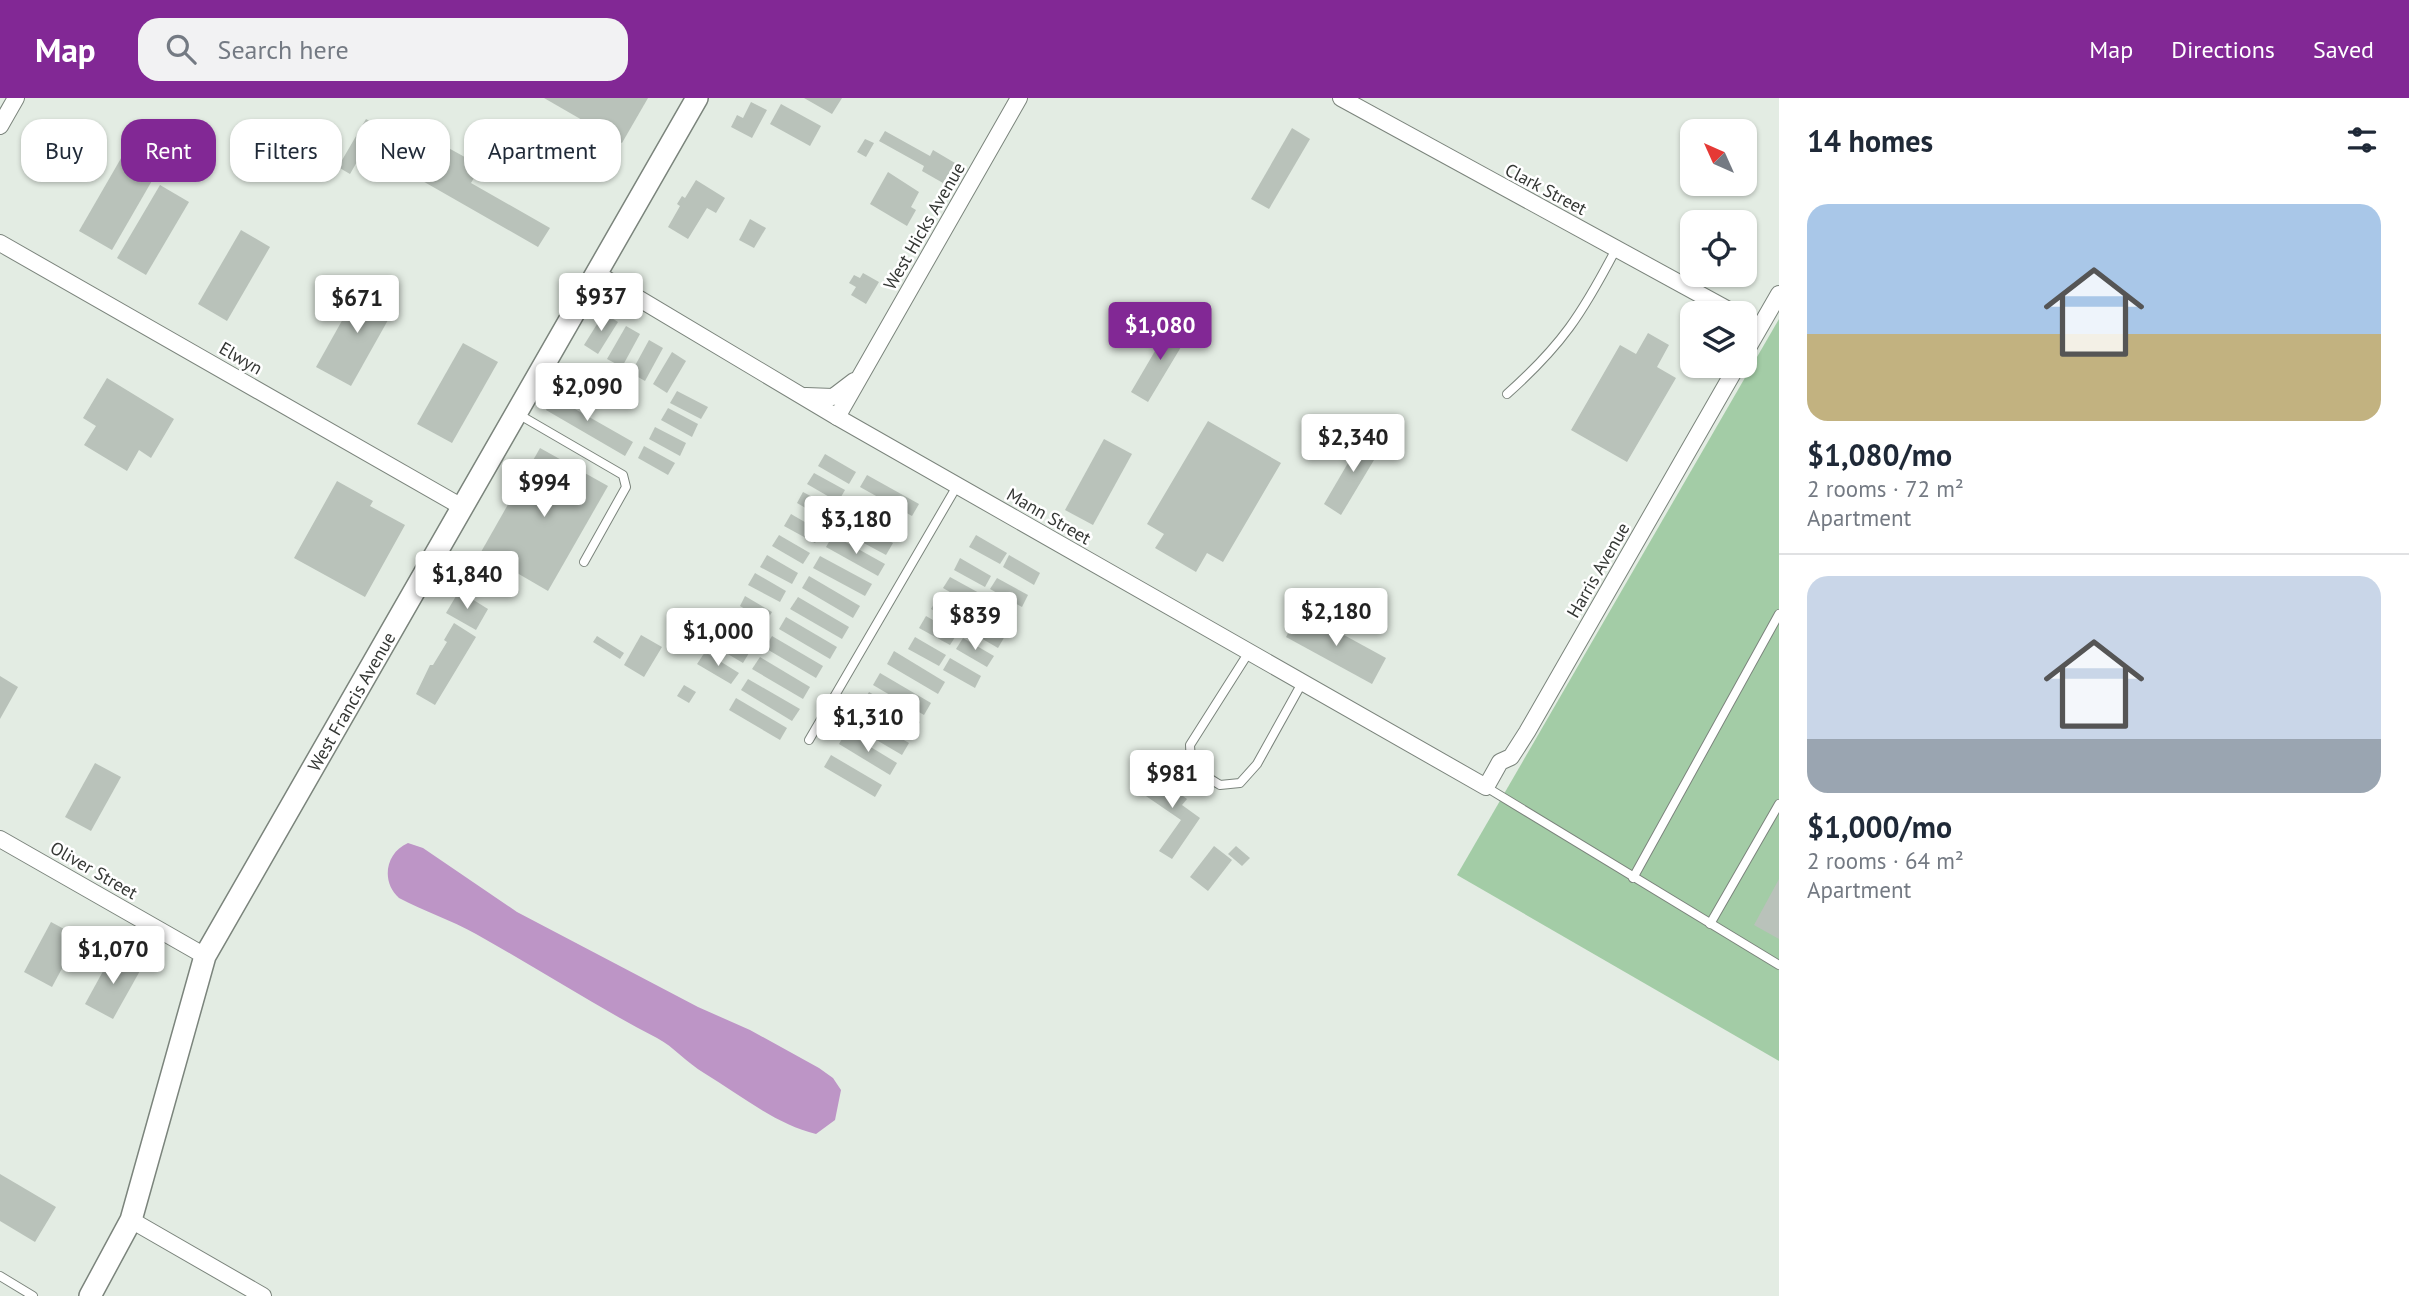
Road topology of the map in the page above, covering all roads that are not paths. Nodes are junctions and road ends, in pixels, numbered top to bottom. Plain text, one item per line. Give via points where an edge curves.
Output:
1 (16, 98) edge
2 (697, 98) edge
3 (1019, 98) edge
4 (1341, 98) edge
5 (0, 126) edge
6 (0, 243) edge
7 (1616, 249) junction
8 (596, 273) junction
9 (1779, 293) edge
10 (1712, 301) edge
11 (1757, 325) edge
12 (1760, 327) junction
13 (1757, 332) edge
14 (863, 372) junction
15 (1730, 378) edge
16 (793, 392) junction
17 (1507, 394) dead end
18 (516, 413) junction
19 (837, 417) junction
20 (957, 486) junction
21 (462, 507) junction
22 (584, 562) dead end
23 (1779, 614) edge
24 (1249, 652) junction
25 (1302, 683) junction
26 (809, 740) dead end
27 (1486, 788) junction
28 (1779, 804) edge
29 (0, 839) edge
30 (1633, 878) junction
31 (1710, 924) junction
32 (205, 956) junction
33 (1779, 965) edge
34 (131, 1220) junction
35 (0, 1276) edge
36 (33, 1296) edge
37 (90, 1296) edge
38 (262, 1296) edge

1 - 5 street
2 - 8 street, West Francis Avenue
3 - 14 street, West Hicks Avenue
4 - 7 street, Clark Street
6 - 21 street, Elwyn
7 - 10 street, Clark Street
7 - 17 lane via 1578,319
8 - 16 street, Mann Street
8 - 18 street, West Francis Avenue
9 - 12 street
11 - 12 street
12 - 13 street
14 - 16 street, West Hicks Avenue via 833,397
14 - 19 street, West Hicks Avenue
15 - 27 street, Harris Avenue via 1527,732 1511,757 1500,762
16 - 19 street, Mann Street
18 - 21 street, West Francis Avenue
18 - 22 lane via 623,475 626,487
19 - 20 street, Mann Street
20 - 24 street, Mann Street
20 - 26 lane
21 - 32 street, West Francis Avenue
23 - 30 lane
24 - 25 street, Mann Street
24 - 25 lane via 1190,745 1196,769 1220,785 1240,783 1256,764
25 - 27 street, Mann Street
27 - 30 lane
28 - 31 lane
29 - 32 street, Oliver Street
30 - 31 lane
31 - 33 lane
32 - 34 street, West Francis Avenue
34 - 37 street, West Francis Avenue
34 - 38 street
35 - 36 lane

